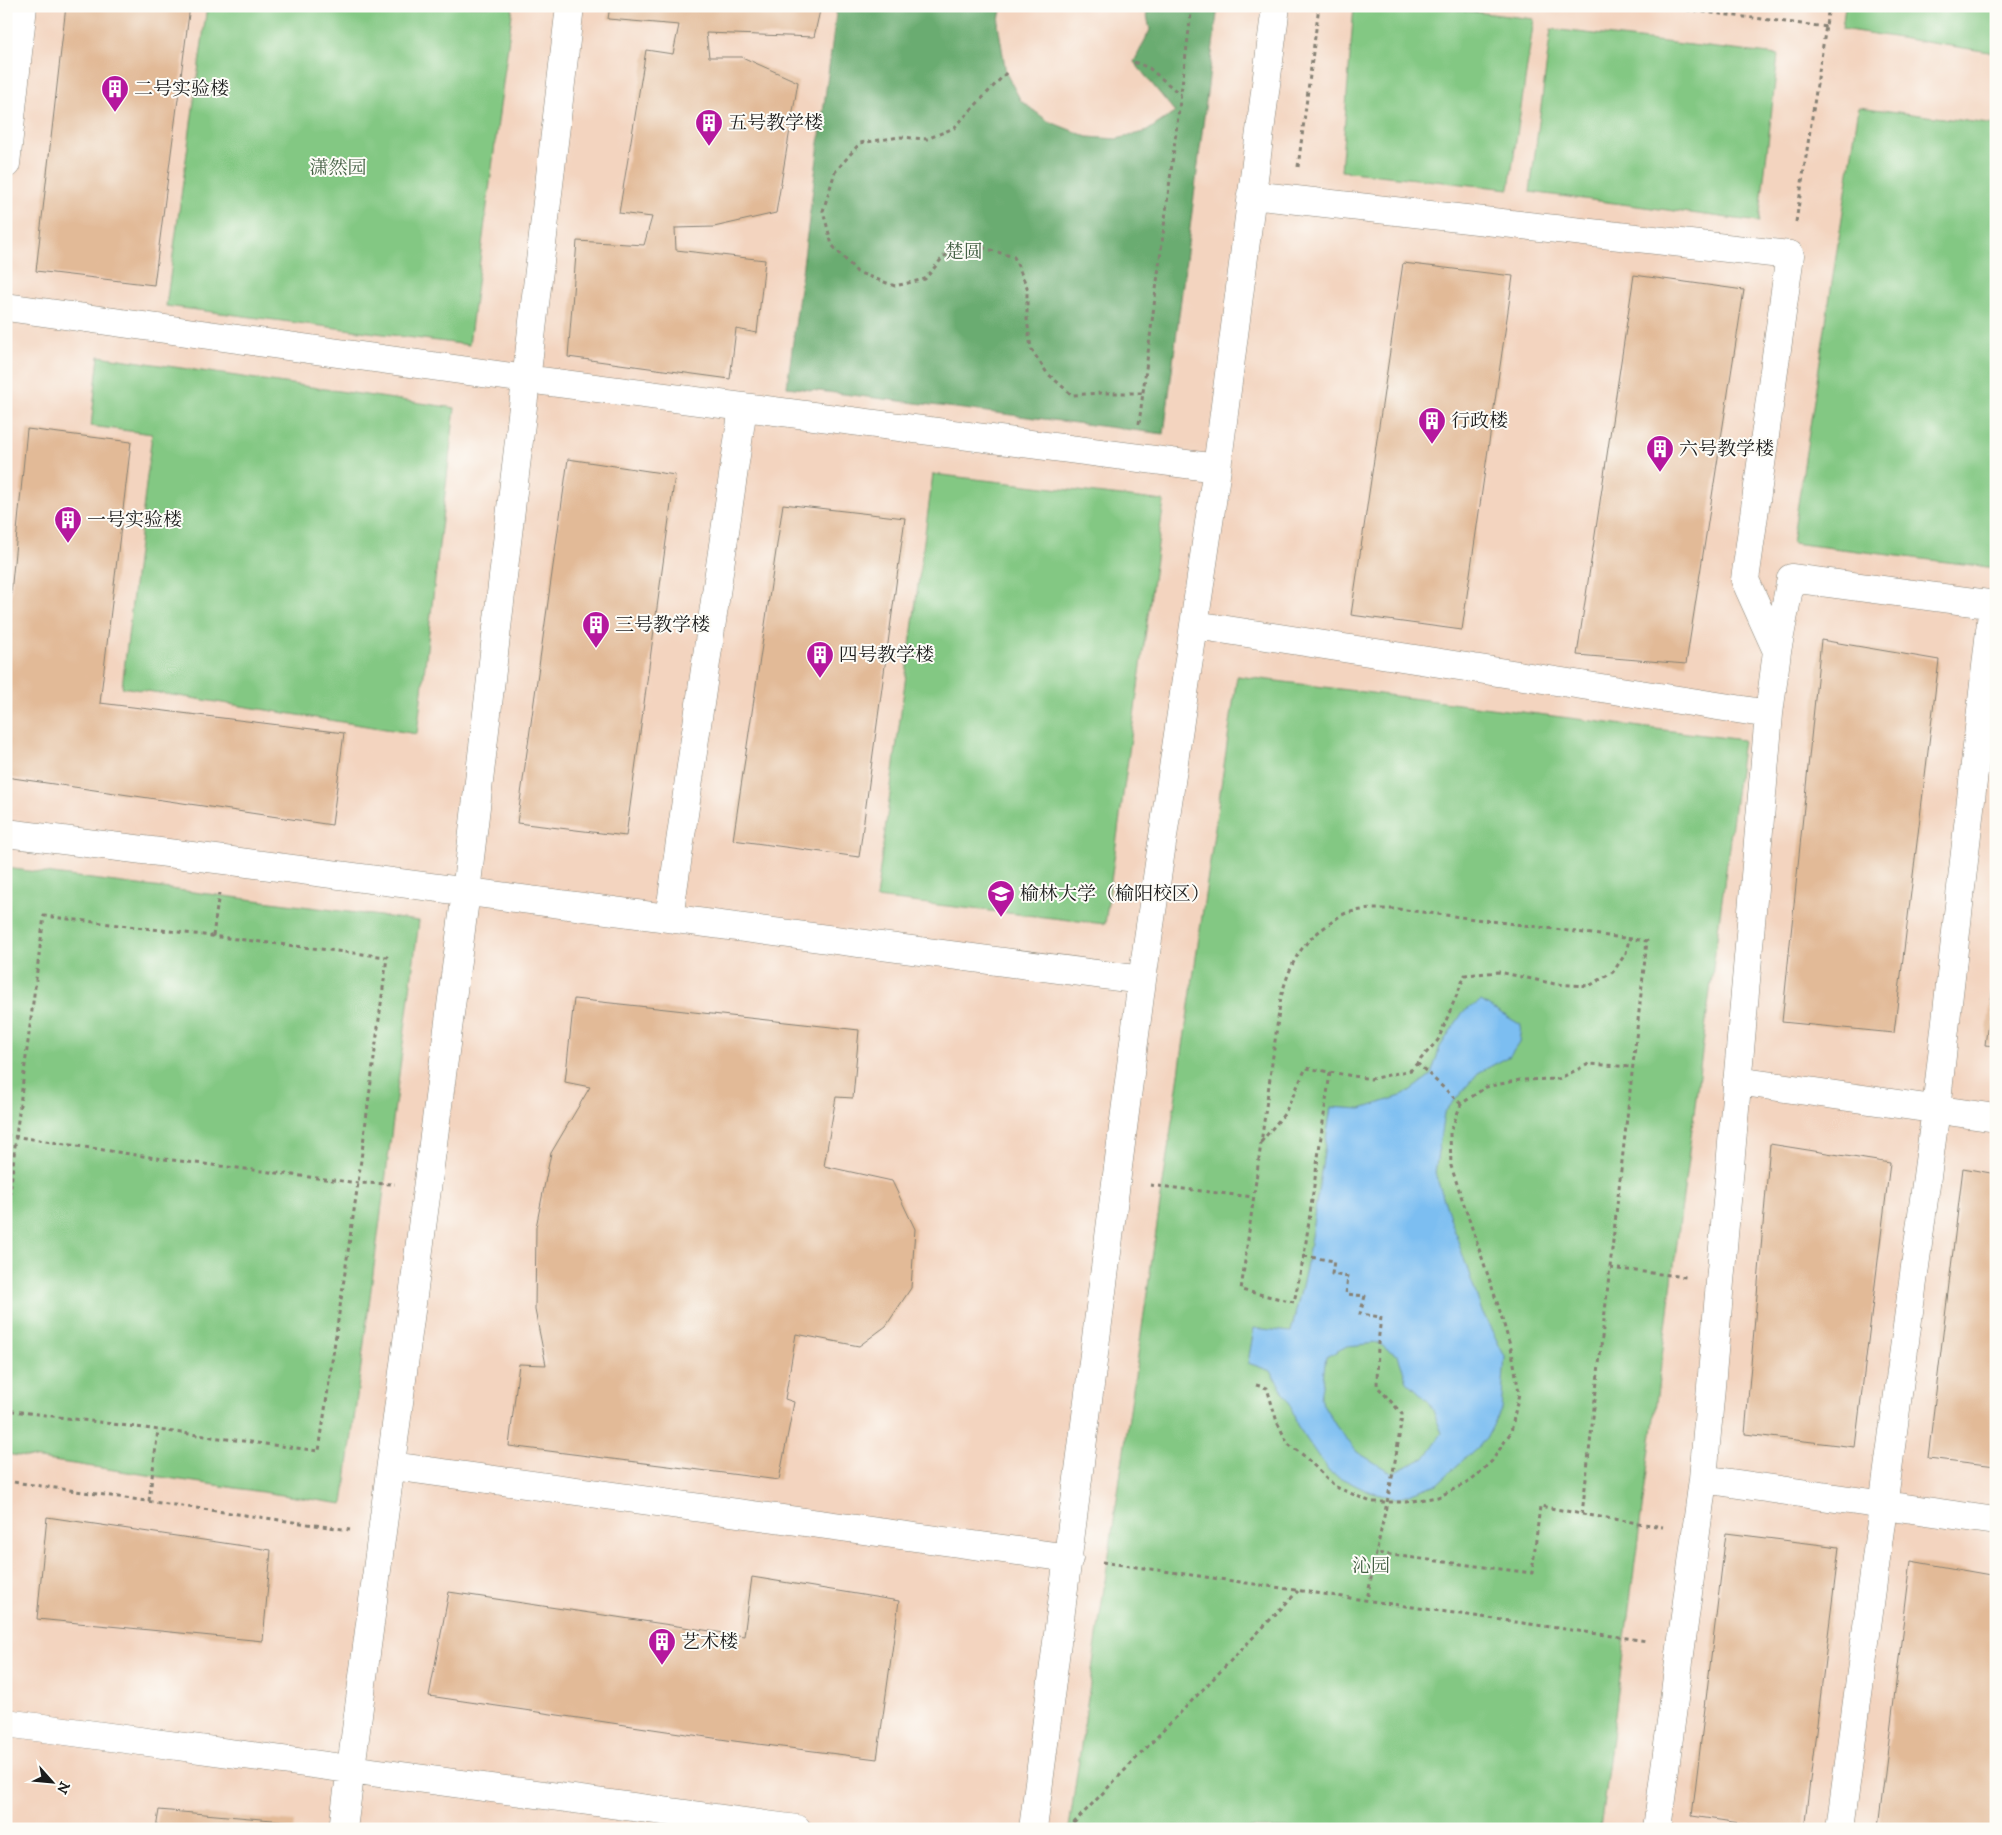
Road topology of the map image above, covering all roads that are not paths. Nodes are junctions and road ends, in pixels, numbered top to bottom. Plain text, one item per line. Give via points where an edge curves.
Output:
1 (23, 6) edge
2 (570, 6) edge
3 (1276, 6) edge
4 (6, 164) edge
5 (1251, 195) junction
6 (6, 307) edge
7 (526, 379) junction
8 (743, 407) junction
9 (1217, 468) junction
10 (1994, 605) edge
11 (1194, 625) junction
12 (1777, 651) junction
13 (1769, 714) junction
14 (6, 833) edge
15 (466, 892) junction
16 (670, 918) junction
17 (1142, 980) junction
18 (1737, 1081) junction
19 (1936, 1108) junction
20 (1996, 1118) edge
21 (392, 1466) junction
22 (1702, 1479) junction
23 (1884, 1505) junction
24 (1996, 1521) edge
25 (1069, 1558) junction
26 (6, 1723) edge
27 (352, 1770) junction
28 (343, 1829) edge
29 (797, 1829) edge
30 (1033, 1829) edge
31 (1657, 1829) edge
32 (1840, 1829) edge

1 - 4 street
2 - 7 street
3 - 5 street
5 - 9 street
5 - 12 street via 1790,255 1745,580
6 - 7 street
7 - 8 street
7 - 15 street
8 - 9 street
8 - 16 street
9 - 11 street
10 - 12 street via 1791,578
10 - 19 street
11 - 13 street
11 - 17 street
12 - 13 street
13 - 18 street
14 - 15 street
15 - 16 street
15 - 21 street
16 - 17 street
17 - 25 street
18 - 19 street
18 - 22 street
19 - 20 street
19 - 23 street
21 - 25 street
21 - 27 street
22 - 23 street
22 - 31 street
23 - 24 street
23 - 32 street
25 - 30 street
26 - 27 street
27 - 28 street
27 - 29 street

